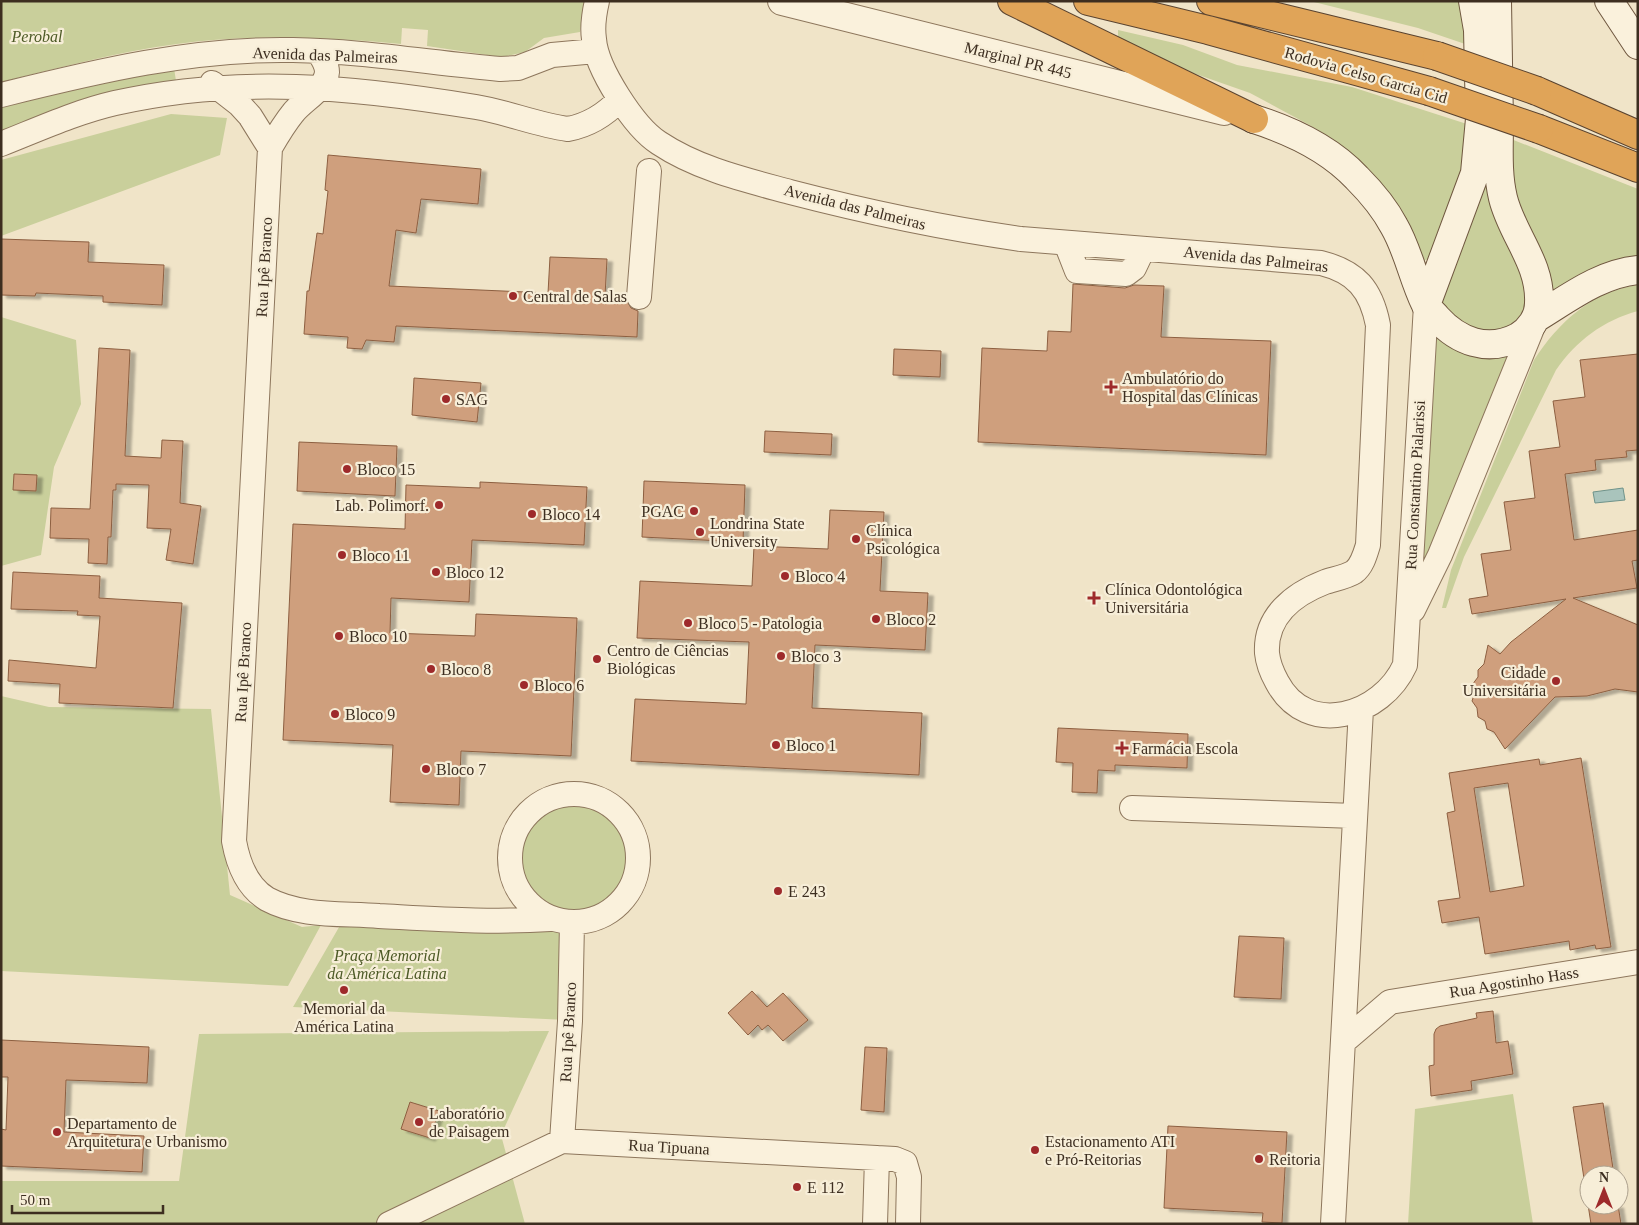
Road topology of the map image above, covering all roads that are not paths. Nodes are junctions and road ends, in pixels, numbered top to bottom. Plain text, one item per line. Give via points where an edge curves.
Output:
1 (597, 1) edge
2 (782, 1) edge
3 (1012, 1) edge
4 (1088, 1) edge
5 (1211, 1) edge
6 (1473, 1) edge
7 (1497, 1) edge
8 (1608, 1) edge
9 (1638, 45) edge
10 (318, 51) junction
11 (596, 51) junction
12 (208, 54) junction
13 (216, 87) junction
14 (320, 87) junction
15 (1, 96) edge
16 (619, 100) junction
17 (1254, 118) junction
18 (1638, 135) edge
19 (1, 144) edge
20 (270, 148) junction
21 (1638, 168) edge
22 (649, 171) dead end
23 (1638, 270) edge
24 (639, 297) dead end
25 (1426, 305) junction
26 (1536, 318) junction
27 (1408, 620) junction
28 (1405, 665) joint
29 (1361, 709) junction
30 (1132, 808) dead end
31 (1355, 816) junction
32 (561, 921) junction
33 (1638, 962) edge
34 (1343, 1042) junction
35 (562, 1141) junction
36 (877, 1158) junction
37 (389, 1224) edge
38 (875, 1224) edge
39 (908, 1224) edge
40 (1333, 1224) edge

1 - 11 street via 593,20
2 - 17 main road, Marginal PR 445
3 - 17 highway
4 - 21 highway, Rodovia Celso Garcia Cid, bridge via 1208,30 1429,91 1539,128
5 - 18 highway, Rodovia Celso Garcia Cid, bridge via 1437,56 1537,91
6 - 25 main road via 1478,30 1480,119 1475,173
7 - 26 main road via 1500,175 1509,216 1537,274 1540,296
8 - 9 main road
10 - 11 street, Avenida das Palmeiras via 376,54 500,69 518,68 552,55
10 - 12 street, Avenida das Palmeiras
10 - 14 street via 327,71
11 - 16 street, Avenida das Palmeiras
12 - 13 street via 206,73
12 - 15 street, Avenida das Palmeiras via 93,72
13 - 14 street, Avenida das Palmeiras
13 - 19 street, Avenida das Palmeiras via 114,104 64,118
13 - 20 street via 250,116
14 - 16 street, Avenida das Palmeiras via 481,108 568,128 592,121
14 - 20 street via 294,110
16 - 29 street, Avenida das Palmeiras via 660,144 728,175 917,223 1066,243 1077,271 1126,274 1134,268 1143,249 1321,263 1339,267 1352,275 1369,297 1378,325 1368,545 1353,572 1308,590 1278,614 1269,635 1267,653 1270,670 1295,705 1323,716
17 - 25 main road, Marginal PR 445 via 1311,142 1356,177 1394,226
20 - 32 street, Rua Ipê Branco via 234,841 236,856 251,886 266,898 302,910 492,922
22 - 24 street
23 - 26 main road via 1606,277
25 - 26 main road via 1449,331 1480,344 1514,339
25 - 27 street, Rua Constantino Pialarissi
26 - 27 street via 1440,555
27 - 28 street, Rua Constantino Pialarissi
28 - 29 street, Avenida das Palmeiras via 1399,678 1384,694
29 - 31 street
30 - 31 street
31 - 34 street
32 - 32 street via 593,920 612,911 627,896 637,877 635,835 624,817 608,803 588,795 566,794 546,800 528,813 516,830 512,844 510,872 518,892 532,908
32 - 35 street, Rua Ipê Branco via 570,1021
33 - 34 street, Rua Agostinho Hass via 1390,1002
34 - 40 street
35 - 36 street, Rua Tipuana
35 - 37 street, Rua Tipuana
36 - 38 street
36 - 39 street, Rua Tipuana via 902,1161 908,1167

